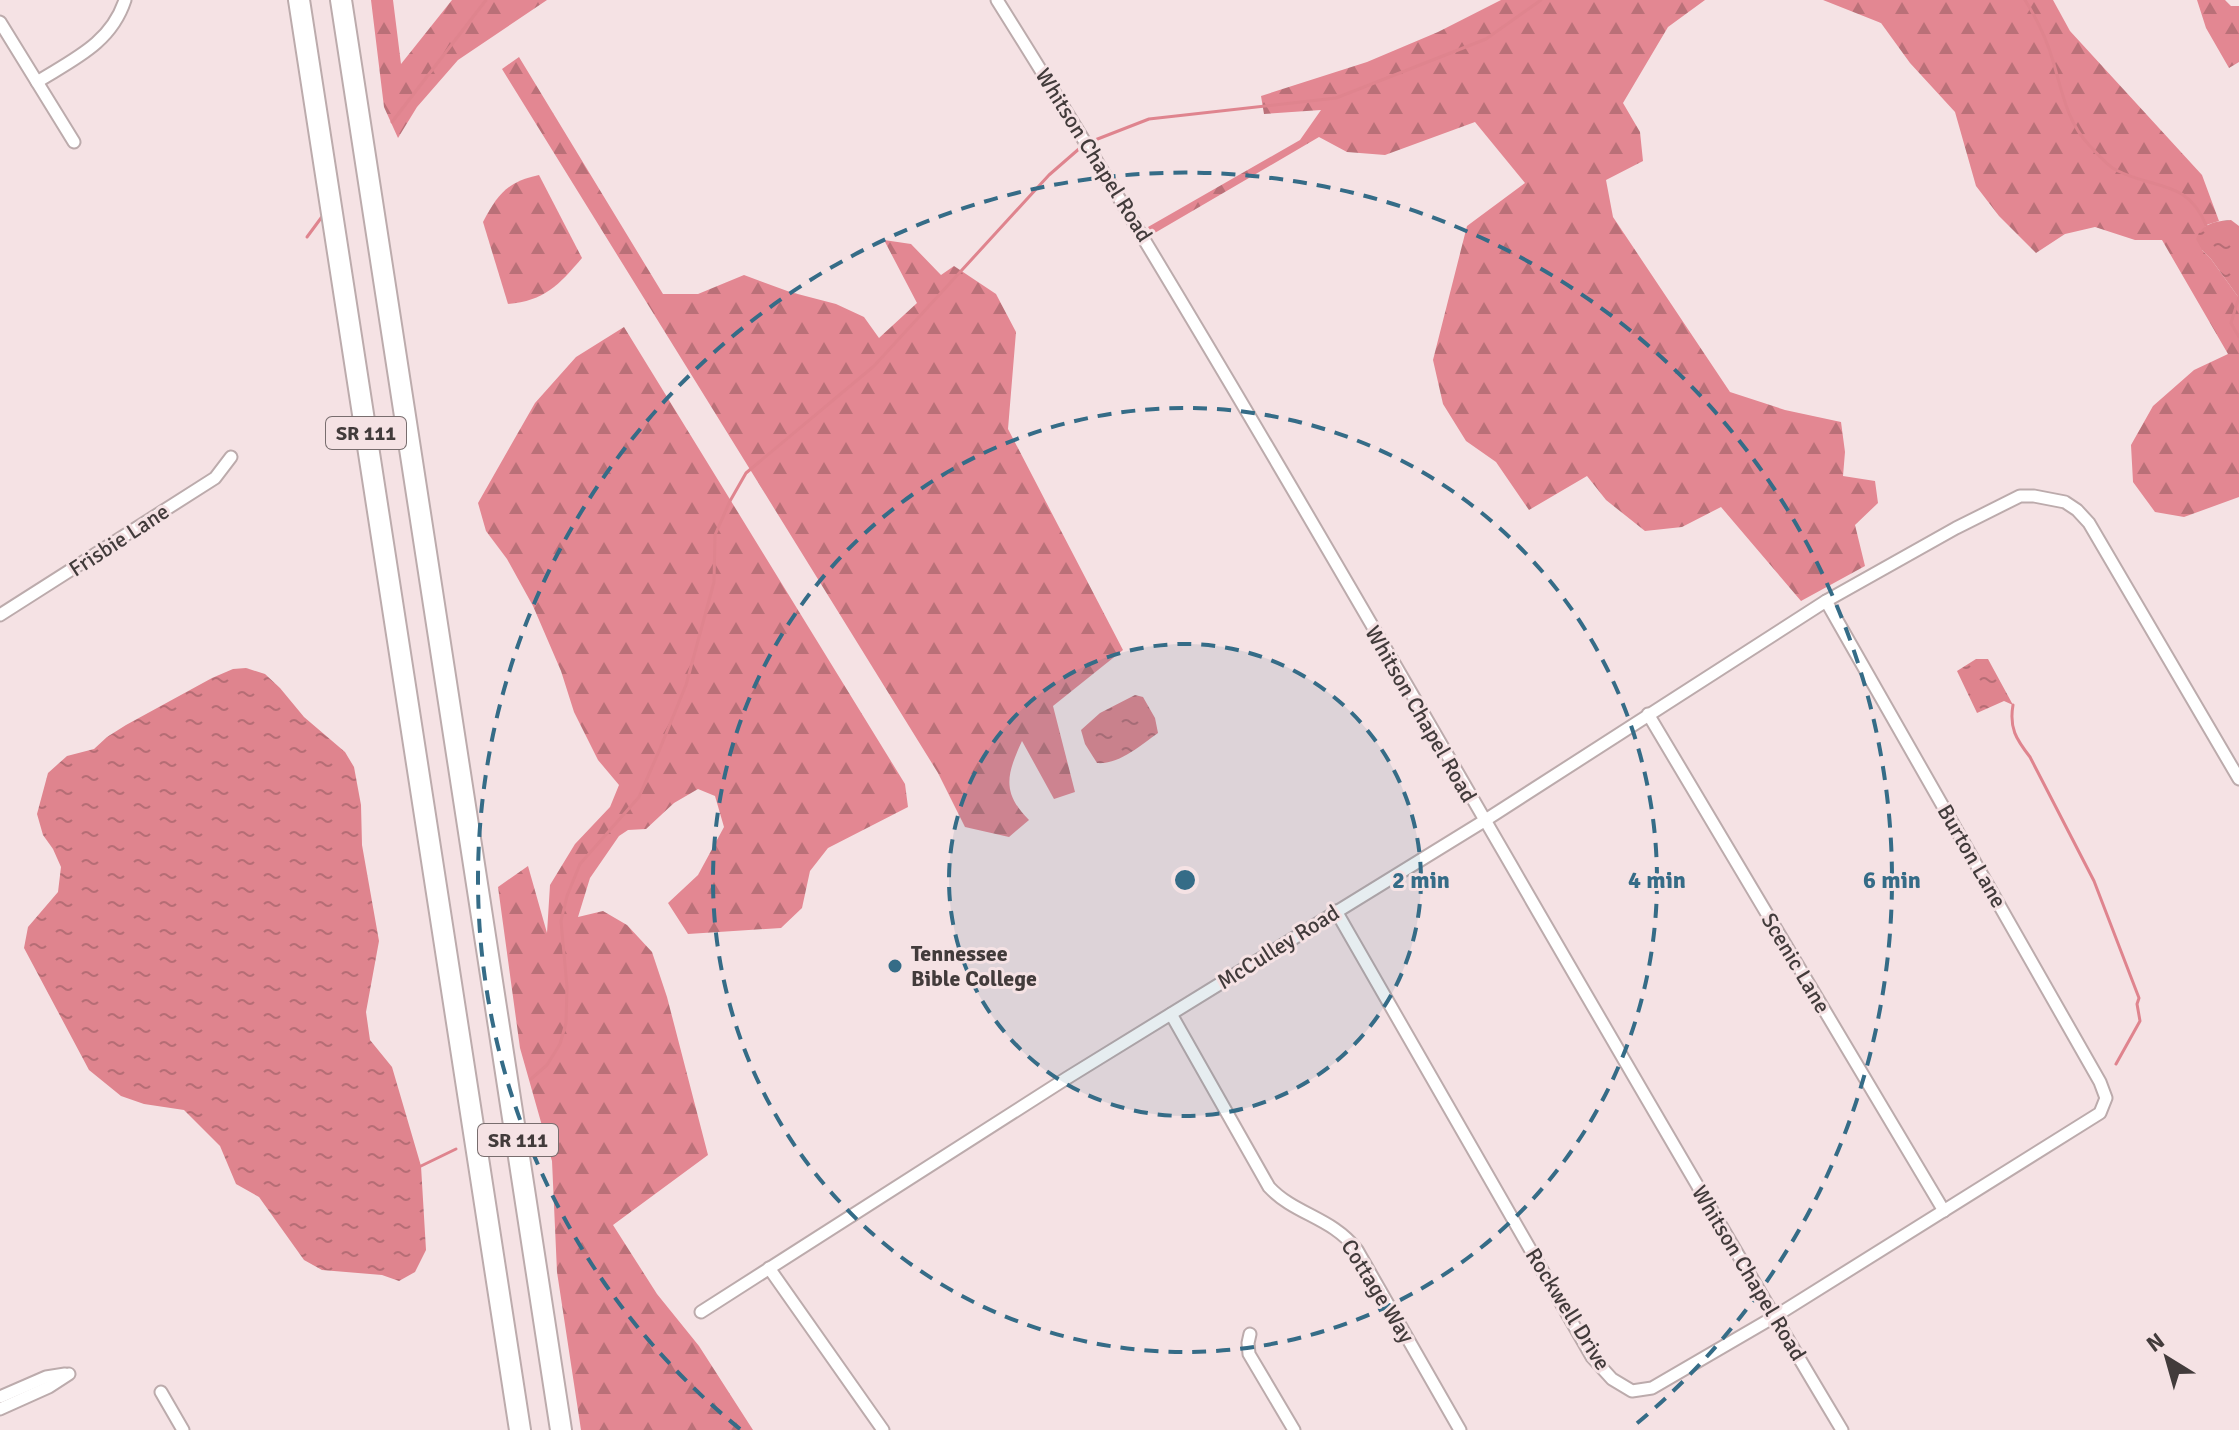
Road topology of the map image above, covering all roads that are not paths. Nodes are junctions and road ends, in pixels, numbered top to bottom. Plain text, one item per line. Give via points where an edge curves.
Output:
1 (125, 0) edge
2 (299, 0) edge
3 (341, 0) edge
4 (997, 0) edge
5 (0, 22) edge
6 (37, 82) junction
7 (74, 142) dead end
8 (231, 457) dead end
9 (1826, 601) junction
10 (0, 615) edge
11 (1648, 714) junction
12 (2239, 779) edge
13 (1484, 821) junction
14 (1336, 911) junction
15 (1171, 1014) junction
16 (2100, 1113) joint
17 (1944, 1211) junction
18 (769, 1268) junction
19 (701, 1312) dead end
20 (1774, 1317) junction
21 (1250, 1334) dead end
22 (161, 1392) dead end
23 (0, 1397) edge
24 (0, 1409) edge
25 (183, 1430) edge
26 (520, 1430) edge
27 (561, 1430) edge
28 (883, 1430) edge
29 (1294, 1430) edge
30 (1460, 1430) edge
31 (1842, 1430) edge

1 - 6 street via 107,35
2 - 26 highway, SR 111
3 - 27 highway, SR 111
4 - 13 street, Whitson Chapel Road via 1166,272
5 - 6 street
6 - 7 street
8 - 10 street, Frisbie Lane via 215,478
9 - 11 street, McCulley Road
9 - 12 street, McCulley Road via 2020,496 2065,502 2089,523
9 - 16 street, Burton Lane via 2100,1082 2106,1098
11 - 13 street, McCulley Road
11 - 17 street, Scenic Lane
13 - 14 street, McCulley Road
13 - 20 street, Whitson Chapel Road
14 - 15 street, McCulley Road
14 - 20 street, Rockwell Drive via 1592,1357 1612,1379 1632,1391 1652,1388
15 - 18 street, McCulley Road
15 - 30 street, Cottage Way via 1269,1187 1287,1204 1347,1237
16 - 17 street, Rockwell Drive
17 - 20 street, Rockwell Drive
18 - 19 street, McCulley Road
18 - 28 street
20 - 31 street, Whitson Chapel Road
21 - 29 street via 1249,1354
22 - 25 street
23 - 24 street via 46,1377 69,1374

